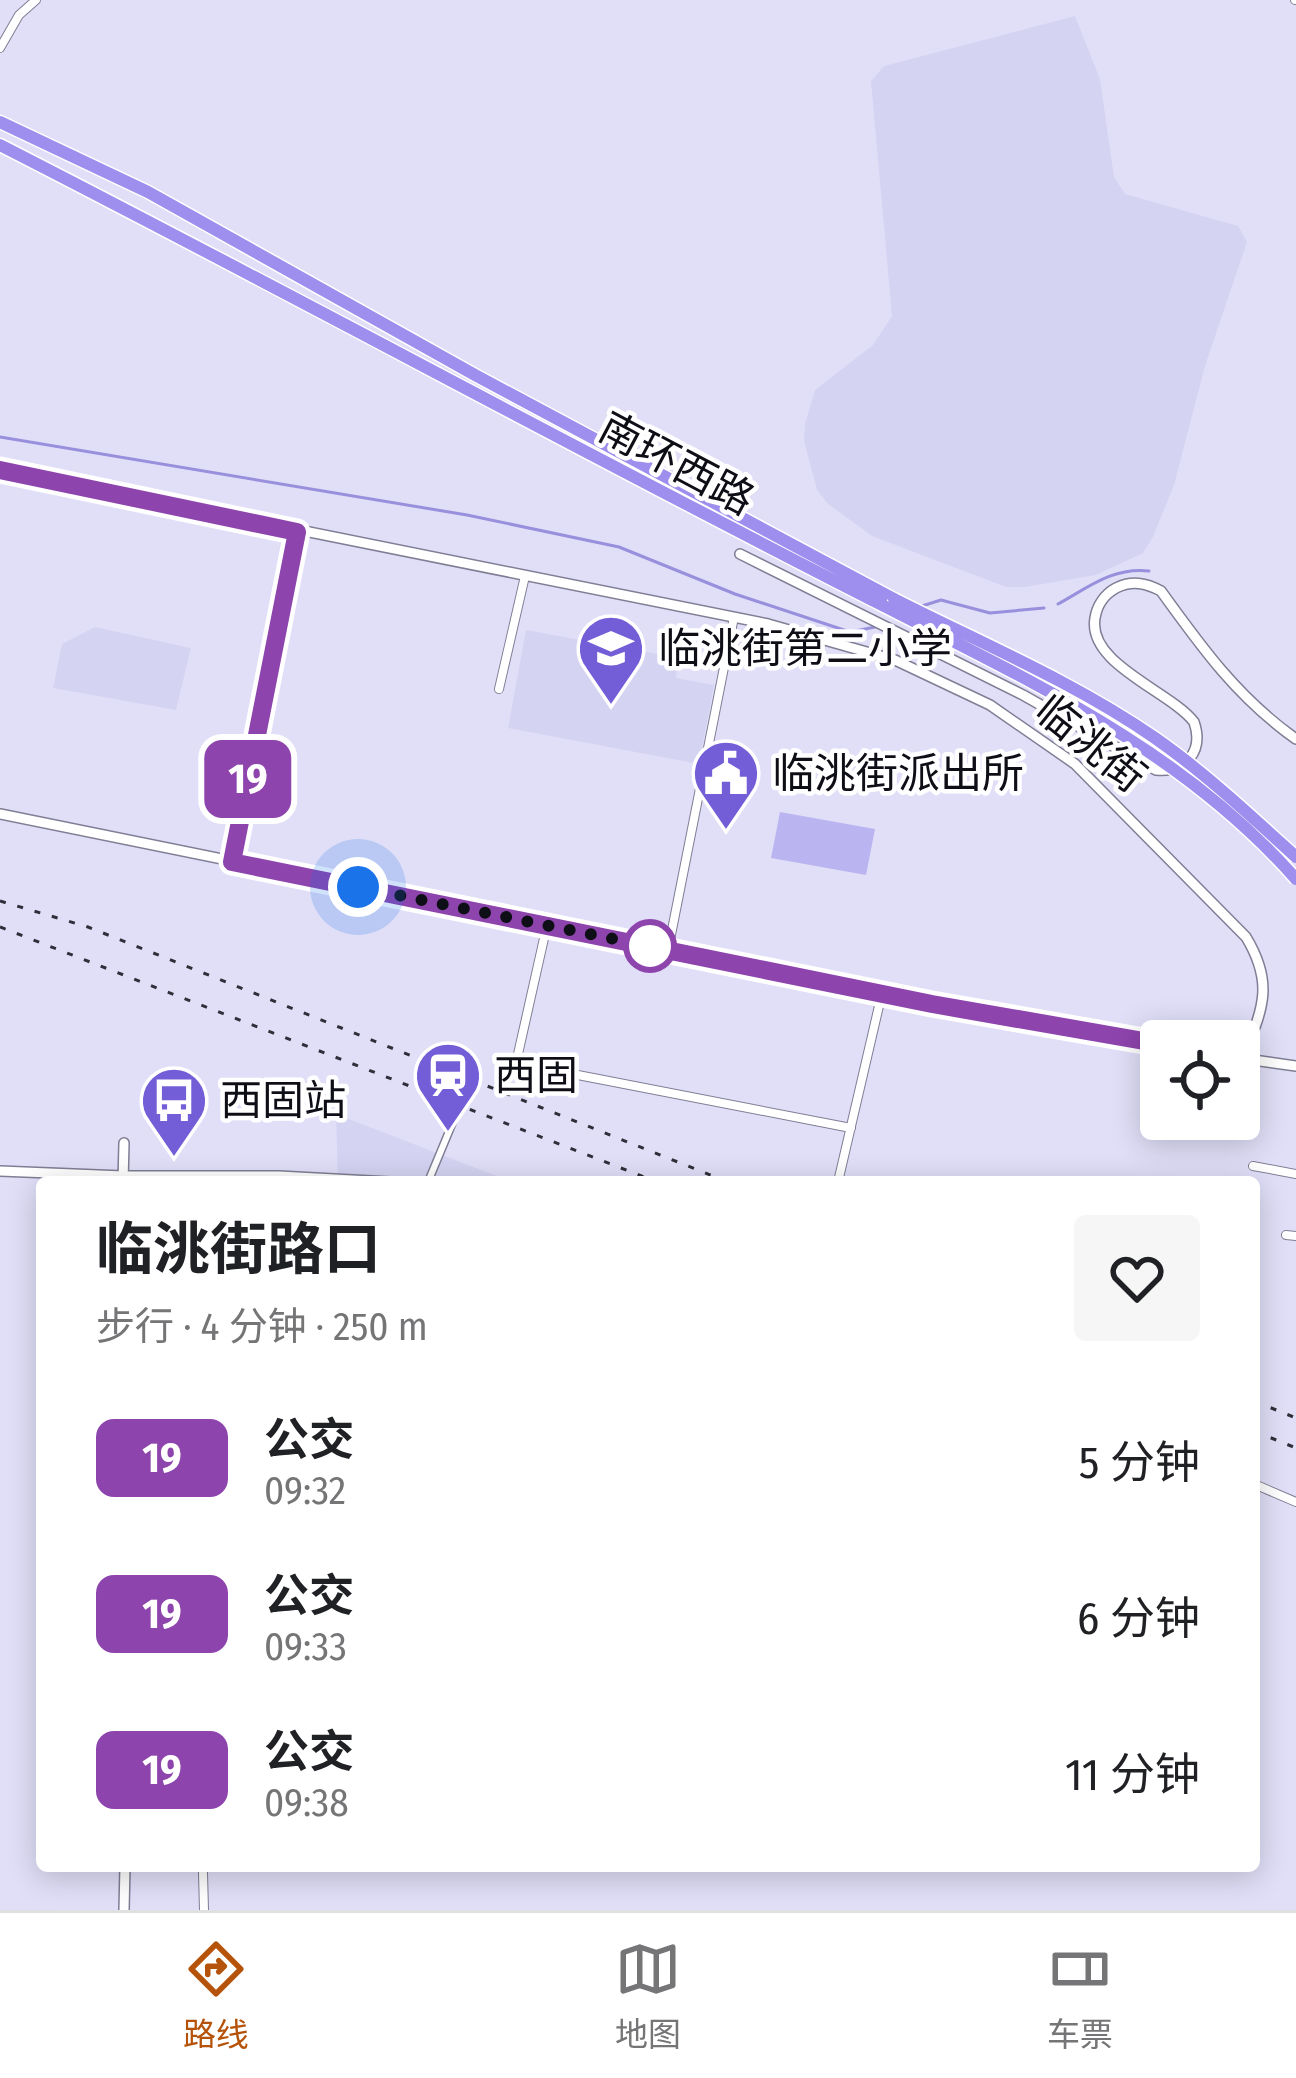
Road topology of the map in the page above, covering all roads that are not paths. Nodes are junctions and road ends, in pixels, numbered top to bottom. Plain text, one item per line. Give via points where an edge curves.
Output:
1 (36, 0) edge
2 (0, 48) edge
3 (0, 122) edge
4 (0, 145) edge
5 (0, 470) edge
6 (297, 532) junction
7 (740, 554) dead end
8 (525, 576) junction
9 (889, 603) junction
10 (734, 616) junction
11 (499, 689) dead end
12 (1296, 739) edge
13 (0, 814) edge
14 (1296, 856) edge
15 (232, 862) junction
16 (1296, 879) edge
17 (547, 925) junction
18 (668, 950) junction
19 (882, 993) junction
20 (1258, 1020) edge
21 (1140, 1040) edge
22 (1260, 1061) edge
23 (1296, 1066) edge
24 (465, 1093) dead end
25 (851, 1128) junction
26 (124, 1143) dead end
27 (1253, 1166) dead end
28 (0, 1171) edge
29 (1296, 1174) edge
30 (77, 1176) edge
31 (123, 1176) edge
32 (430, 1176) edge
33 (839, 1176) edge
34 (1260, 1487) edge
35 (1296, 1502) edge
36 (125, 1872) edge
37 (203, 1874) dead end
38 (124, 1910) edge
39 (204, 1910) edge

1 - 2 street
3 - 9 highway, 南环西路 via 148,192
4 - 9 highway, 南环西路
5 - 6 street, 临洮街
6 - 8 street, 临洮街
6 - 15 street
7 - 12 street via 1156,770 1178,768 1194,754 1194,722 1110,658 1096,637 1096,611 1112,590 1149,585 1218,671
8 - 10 street, 临洮街
8 - 11 street
9 - 14 highway, 南环西路, bridge via 1081,693 1153,737
9 - 16 highway, 南环西路, bridge via 1147,747
10 - 18 street
10 - 20 street, 临洮街 via 895,660 990,705 1076,764 1246,937 1265,984
13 - 15 street
15 - 17 street
17 - 18 street
17 - 25 street via 516,1063
18 - 19 street
19 - 21 street
19 - 25 street
22 - 23 street, 临洮街
24 - 32 street
25 - 33 street
26 - 31 street
27 - 29 street
28 - 30 street
34 - 35 street
36 - 38 street
37 - 39 street

